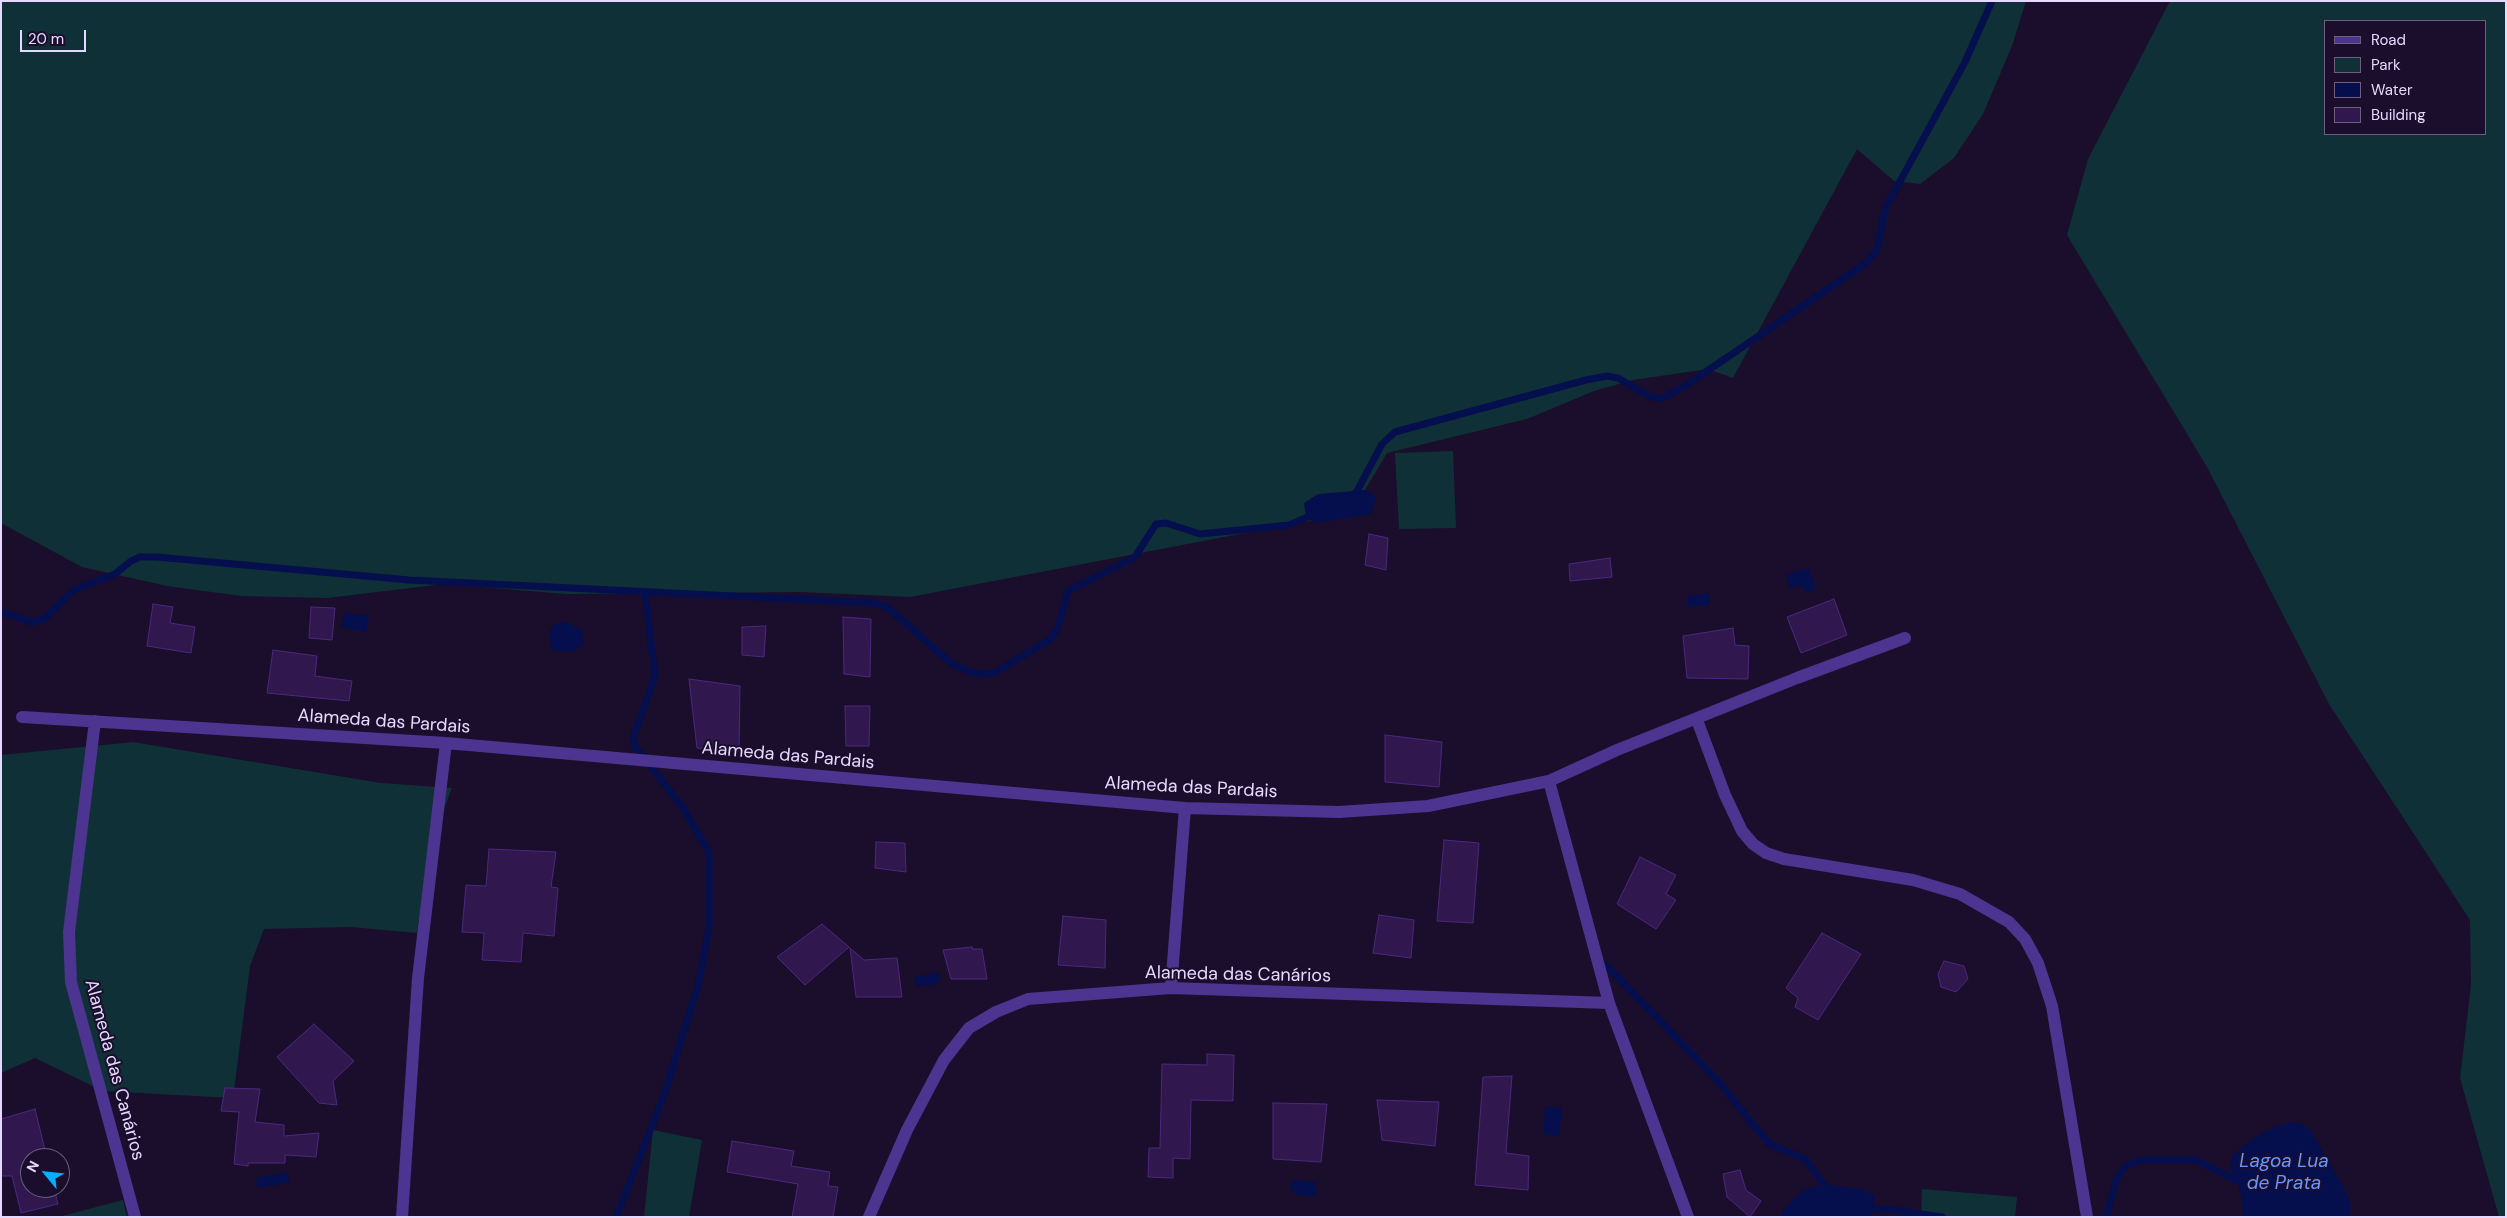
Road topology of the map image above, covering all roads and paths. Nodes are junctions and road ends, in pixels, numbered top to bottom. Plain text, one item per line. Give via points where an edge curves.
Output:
1 (1904, 638) dead end
2 (22, 717) dead end
3 (1697, 720) junction
4 (95, 721) junction
5 (446, 743) junction
6 (1549, 781) junction
7 (1185, 808) junction
8 (1171, 988) junction
9 (1609, 1003) junction
10 (135, 1217) edge
11 (402, 1217) edge
12 (869, 1217) edge
13 (1688, 1217) edge
14 (2087, 1217) edge

1 - 3 street, Alameda das Pardais
2 - 4 street, Alameda das Pardais
3 - 6 street, Alameda das Pardais via 1617,750
3 - 14 street via 1725,795 1742,831 1753,844 1784,859 1913,880 1960,894 2009,922 2025,940 2038,963 2052,1006
4 - 5 street, Alameda das Pardais
4 - 10 street, Alameda das Canários via 69,932 70,982
5 - 7 street, Alameda das Pardais
5 - 11 street via 418,978
6 - 7 street, Alameda das Pardais via 1428,806 1340,812
6 - 9 street
7 - 8 street
8 - 9 street, Alameda das Canários
8 - 12 street, Alameda das Canários via 1028,999 996,1012 970,1028 944,1060 907,1130
9 - 13 street

